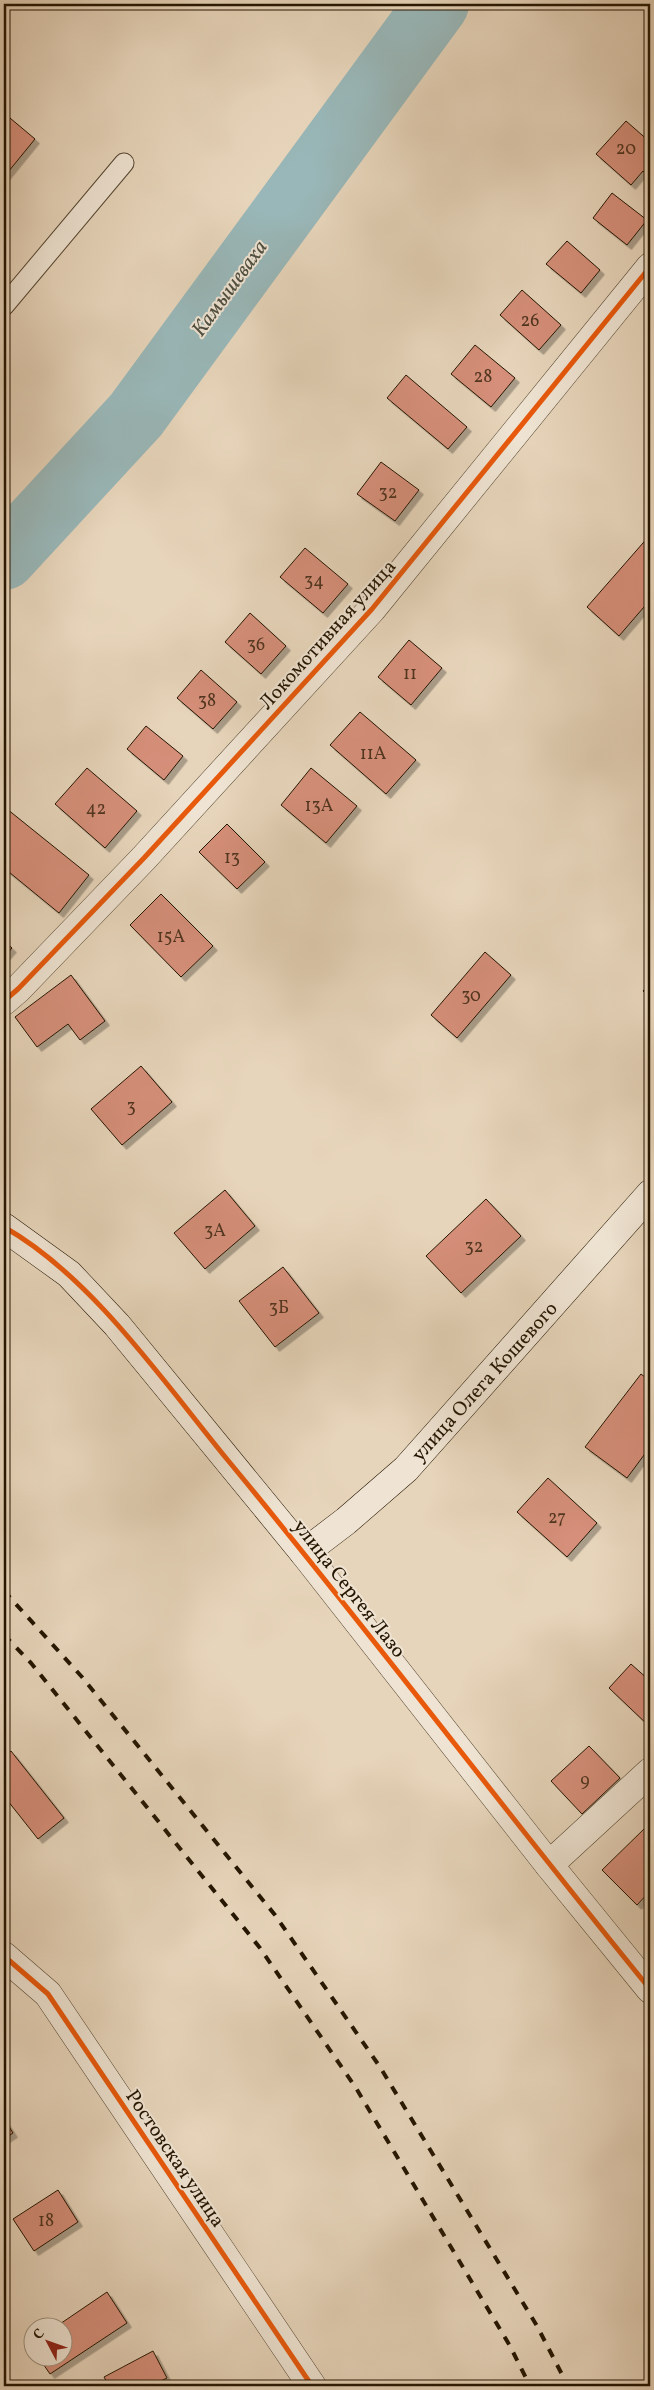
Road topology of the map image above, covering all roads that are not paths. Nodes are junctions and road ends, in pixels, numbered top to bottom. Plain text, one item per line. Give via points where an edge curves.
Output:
1 (124, 163) dead end
2 (650, 267) edge
3 (4, 306) edge
4 (4, 1001) edge
5 (650, 1194) edge
6 (4, 1227) edge
7 (304, 1552) junction
8 (650, 1772) edge
9 (549, 1865) junction
10 (4, 1956) edge
11 (650, 1990) edge
12 (312, 2386) edge

1 - 3 lane
2 - 4 street, Локомотивная улица via 372,609 144,858
5 - 7 street, улица Олега Кошевого via 406,1469 346,1522
6 - 7 street, улица Сергея Лазо via 69,1274 118,1325
7 - 9 street, улица Сергея Лазо
8 - 9 street
9 - 11 street, улица Сергея Лазо
10 - 12 street, Ростовская улица via 48,1994

